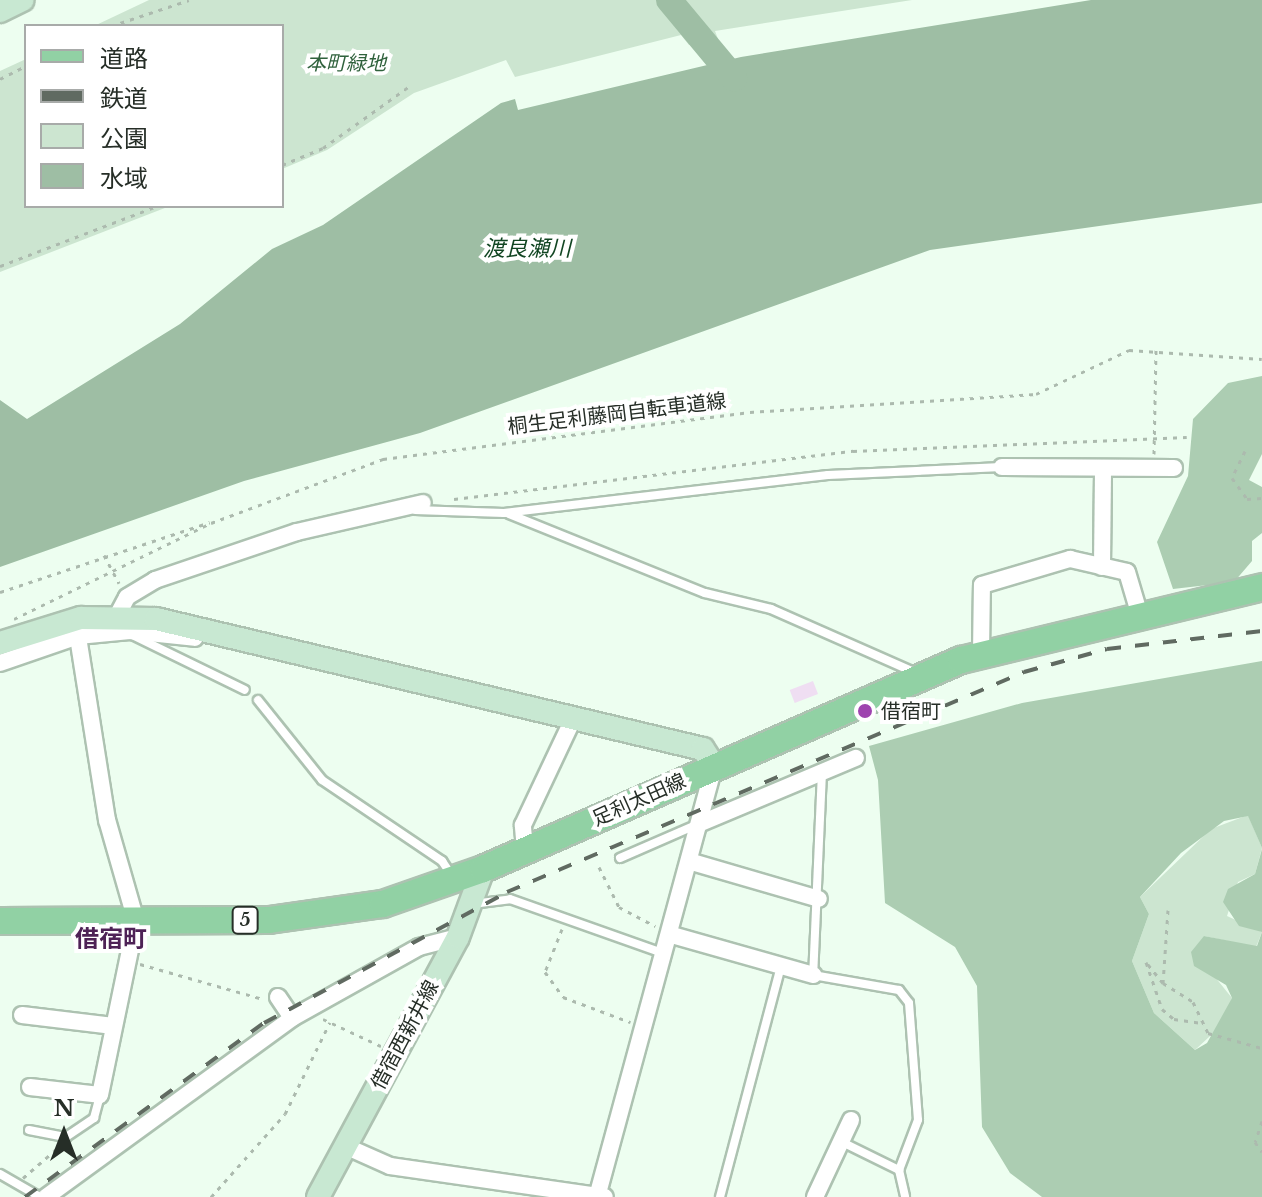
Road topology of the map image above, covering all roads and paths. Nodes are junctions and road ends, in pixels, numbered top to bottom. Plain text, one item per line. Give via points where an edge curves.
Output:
1 (23, 0) edge
2 (159, 0) edge
3 (189, 0) edge
4 (160, 6) junction
5 (0, 11) edge
6 (116, 24) edge
7 (24, 67) edge
8 (0, 79) edge
9 (411, 85) dead end
10 (284, 164) edge
11 (152, 208) edge
12 (0, 266) edge
13 (1156, 350) junction
14 (1262, 359) edge
15 (1156, 437) junction
16 (1187, 437) dead end
17 (1154, 445) dead end
18 (1245, 451) dead end
19 (1002, 467) joint
20 (1174, 468) dead end
21 (1103, 469) junction
22 (1262, 498) edge
23 (423, 503) joint
24 (394, 508) junction
25 (504, 513) junction
26 (211, 523) junction
27 (104, 554) junction
28 (1102, 567) junction
29 (113, 571) junction
30 (1262, 587) edge
31 (0, 592) edge
32 (123, 615) junction
33 (1140, 616) junction
34 (0, 626) edge
35 (78, 636) junction
36 (0, 643) edge
37 (981, 653) junction
38 (0, 663) edge
39 (921, 677) junction
40 (245, 690) dead end
41 (258, 700) dead end
42 (574, 717) junction
43 (856, 758) dead end
44 (714, 766) junction
45 (822, 772) junction
46 (701, 823) junction
47 (525, 850) junction
48 (620, 858) dead end
49 (692, 862) junction
50 (599, 867) dead end
51 (483, 869) junction
52 (455, 880) junction
53 (819, 899) junction
54 (472, 904) junction
55 (1168, 910) dead end
56 (0, 921) edge
57 (136, 921) junction
58 (565, 923) junction
59 (672, 935) junction
60 (458, 937) junction
61 (666, 955) junction
62 (128, 962) junction
63 (781, 966) junction
64 (813, 975) junction
65 (1163, 983) junction
66 (278, 997) joint
67 (22, 1015) dead end
68 (292, 1018) junction
69 (1204, 1023) junction
70 (113, 1026) junction
71 (644, 1027) junction
72 (1262, 1048) edge
73 (396, 1053) junction
74 (30, 1087) dead end
75 (100, 1095) junction
76 (851, 1120) dead end
77 (1262, 1121) edge
78 (29, 1130) dead end
79 (66, 1137) junction
80 (842, 1142) junction
81 (345, 1146) junction
82 (1262, 1152) edge
83 (899, 1170) junction
84 (0, 1174) edge
85 (21, 1184) junction
86 (905, 1196) edge
87 (43, 1197) edge
88 (211, 1197) edge
89 (318, 1197) edge
90 (598, 1197) edge
91 (606, 1197) edge
92 (720, 1197) edge
93 (815, 1197) edge

1 - 5 street
2 - 4 path
3 - 4 path
4 - 6 path
7 - 8 path
9 - 10 path via 323,148
11 - 12 path
13 - 14 path, 桐生足利藤岡自転車道線
13 - 15 path
13 - 26 path, 桐生足利藤岡自転車道線 via 1129,350 1036,394 750,412 383,459
15 - 16 path
15 - 17 path
15 - 23 path via 853,451
18 - 22 path via 1232,478 1247,499
19 - 21 street
19 - 25 lane via 828,475
20 - 21 street
21 - 28 street
23 - 24 street
24 - 25 lane
24 - 32 street via 226,554
25 - 39 lane via 705,593 771,609
26 - 27 path via 204,518
26 - 29 path, 桐生足利藤岡自転車道線
27 - 29 path
27 - 31 path
28 - 33 street via 1131,577
28 - 37 street via 1070,559 982,585
29 - 32 path
29 - 34 path, 桐生足利藤岡自転車道線
30 - 33 main road, 足利太田線 / 5
32 - 35 street
32 - 36 street via 62,621
32 - 40 lane
32 - 42 street via 268,642
33 - 37 main road, 足利太田線 / 5
35 - 38 street
35 - 57 street via 107,820
37 - 39 main road, 足利太田線 / 5
39 - 44 main road, 足利太田線 / 5
41 - 52 lane via 322,780 442,861
42 - 44 street via 703,749
42 - 47 street via 523,825
43 - 45 street
44 - 46 street
44 - 47 main road, 足利太田線 / 5
45 - 46 street
45 - 53 lane
46 - 48 lane
46 - 49 street
47 - 51 main road, 足利太田線 / 5
49 - 53 street
49 - 59 street
50 - 59 path via 603,884 631,918
51 - 52 main road, 足利太田線 / 5
51 - 54 street, 借宿西新井線
52 - 57 main road, 足利太田線 / 5 via 319,916
53 - 64 lane
54 - 58 lane via 510,899
54 - 60 street, 借宿西新井線
55 - 65 path
56 - 57 main road, 足利太田線 / 5
57 - 62 street
58 - 61 lane
58 - 71 path via 545,972 563,997
59 - 61 street
59 - 63 street
60 - 68 street via 406,954
60 - 73 street, 借宿西新井線
61 - 71 street
62 - 66 path
62 - 70 street
63 - 64 street
63 - 92 lane
64 - 83 lane via 899,990 909,1003 918,1120
65 - 69 path via 1180,988
65 - 69 path via 1146,962 1162,1009 1174,1019
66 - 68 street
67 - 70 street
68 - 87 street
69 - 72 path via 1208,1033
70 - 75 street
71 - 90 street
73 - 81 street, 借宿西新井線
73 - 88 path via 330,1022 285,1114
74 - 75 street
75 - 79 lane via 94,1118
76 - 80 street
77 - 82 path via 1255,1142
78 - 79 lane
79 - 85 path
80 - 83 lane
80 - 93 street
81 - 89 street, 借宿西新井線
81 - 90 street via 390,1166
83 - 86 lane
84 - 85 lane
85 - 87 lane
90 - 91 street

